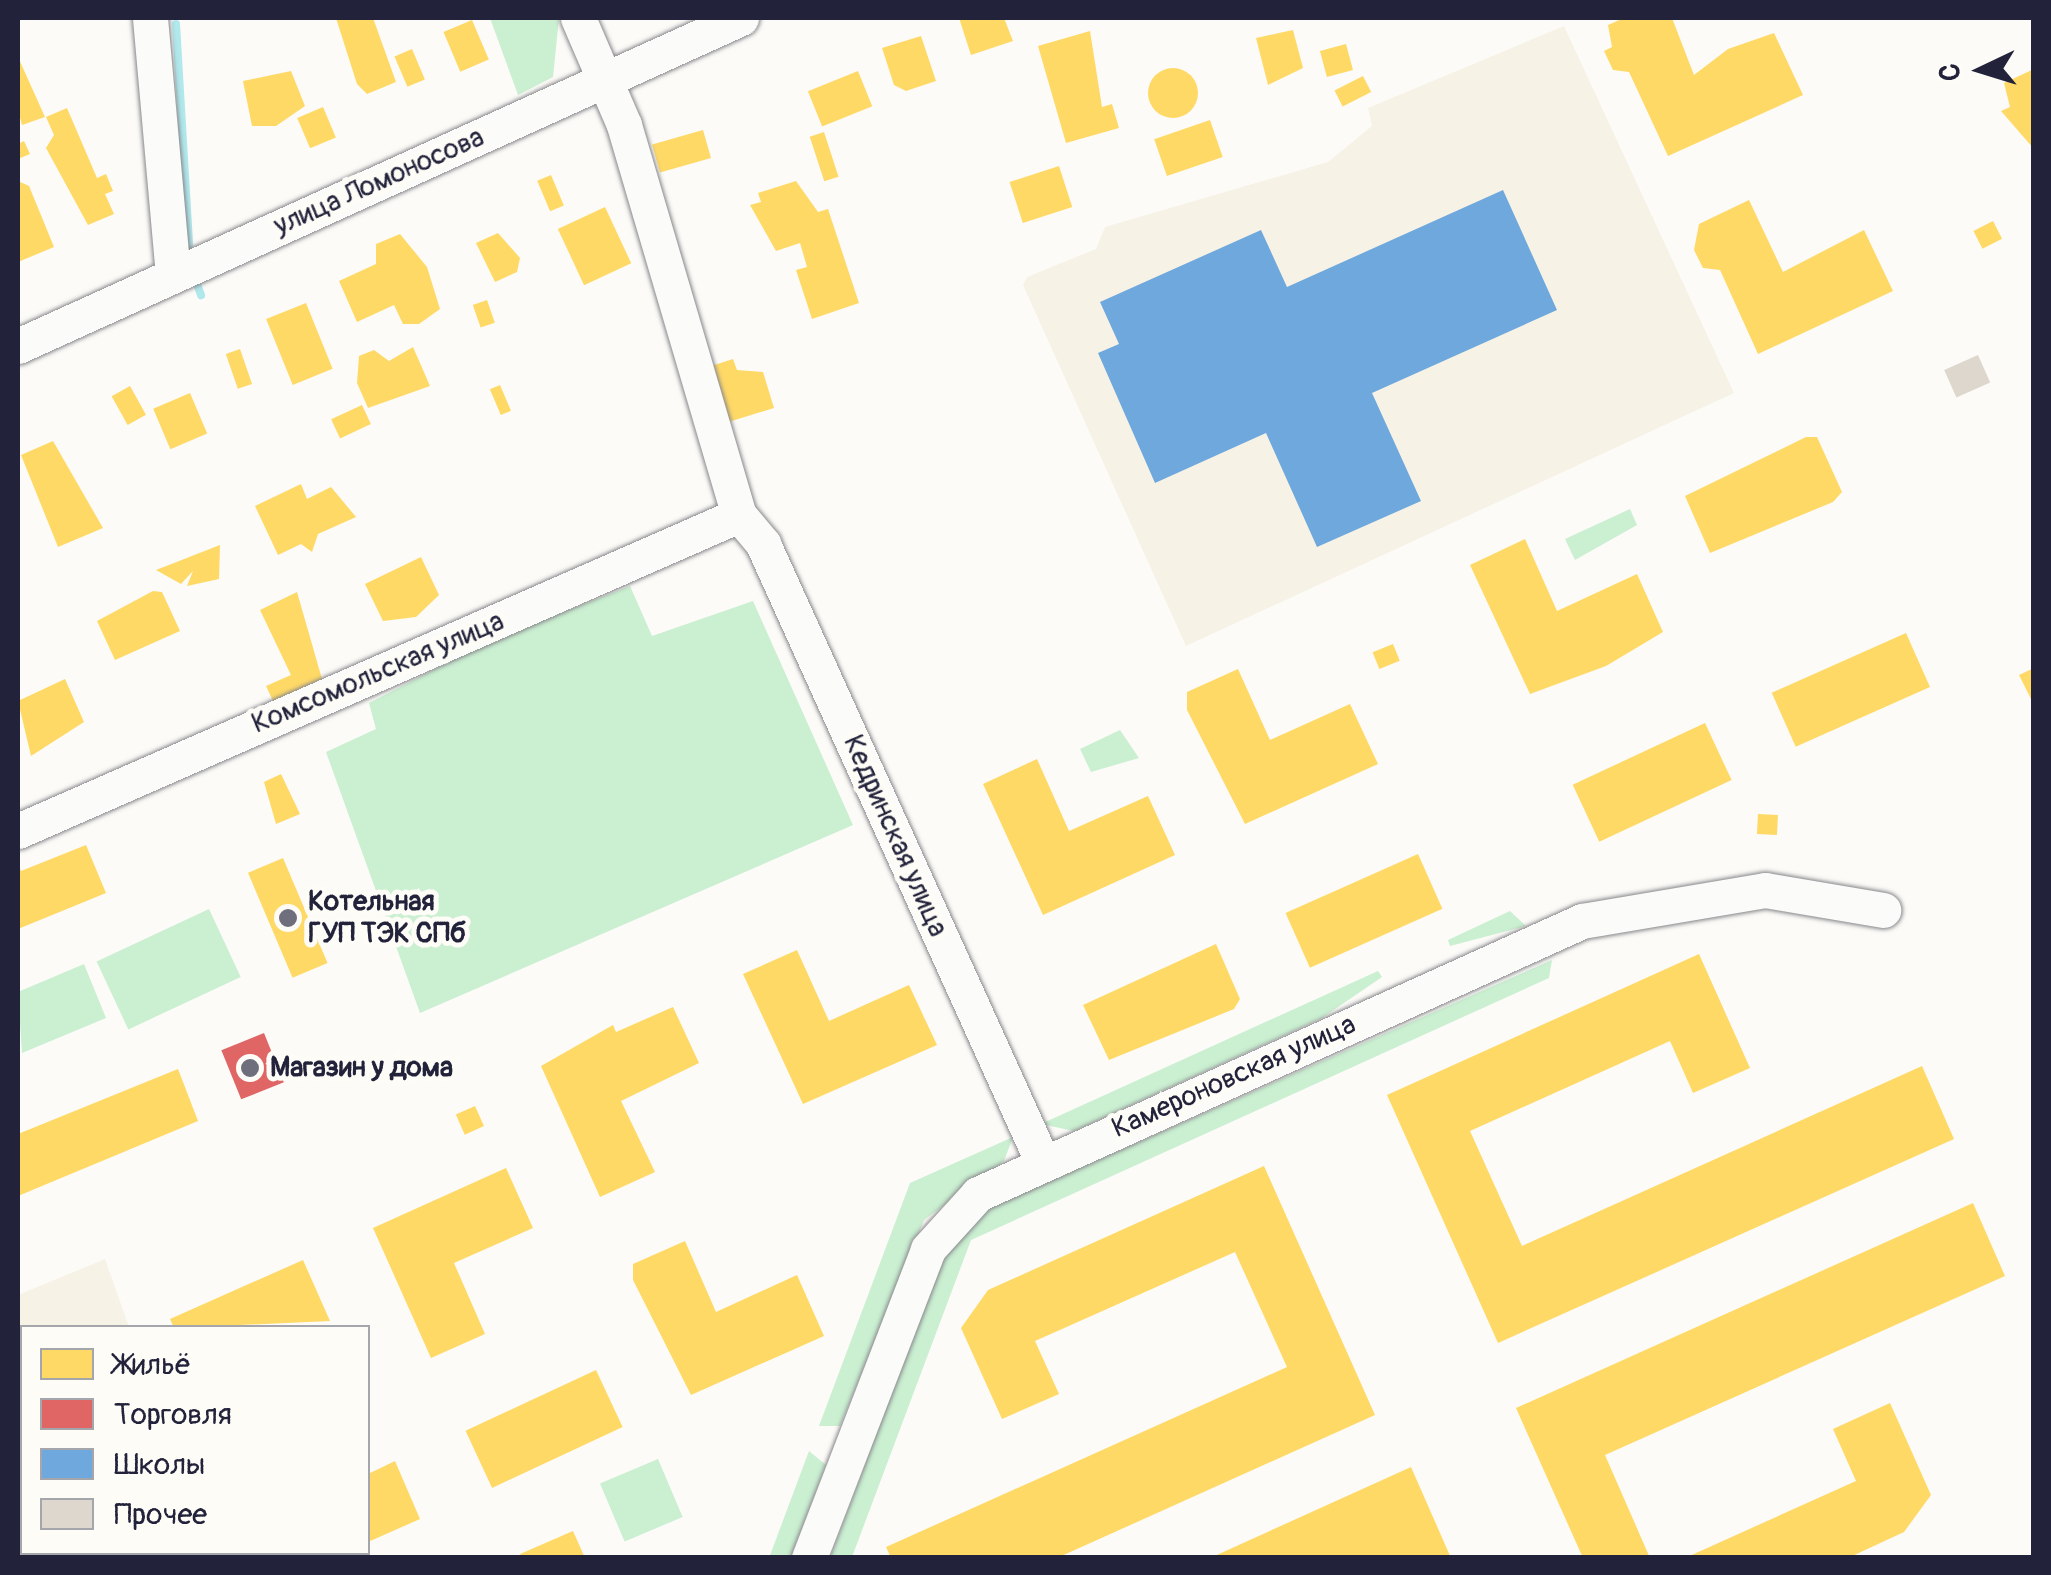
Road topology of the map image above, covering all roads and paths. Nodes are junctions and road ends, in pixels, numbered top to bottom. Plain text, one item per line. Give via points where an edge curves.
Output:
1 (150, 18) edge
2 (578, 18) edge
3 (741, 18) edge
4 (605, 80) junction
5 (173, 274) junction
6 (18, 346) edge
7 (739, 516) junction
8 (18, 830) edge
9 (1882, 910) dead end
10 (1043, 1163) junction
11 (810, 1558) edge

1 - 5 street
2 - 4 street
3 - 4 street, улица Ломоносова
4 - 5 street, улица Ломоносова
4 - 7 street, Кедринская улица
5 - 6 street, улица Ломоносова
7 - 8 street, Комсомольская улица
7 - 10 street, Кедринская улица via 763,544
9 - 10 street, Камероновская улица via 1765,890 1582,920
10 - 11 street, Камероновская улица via 978,1194 935,1235

